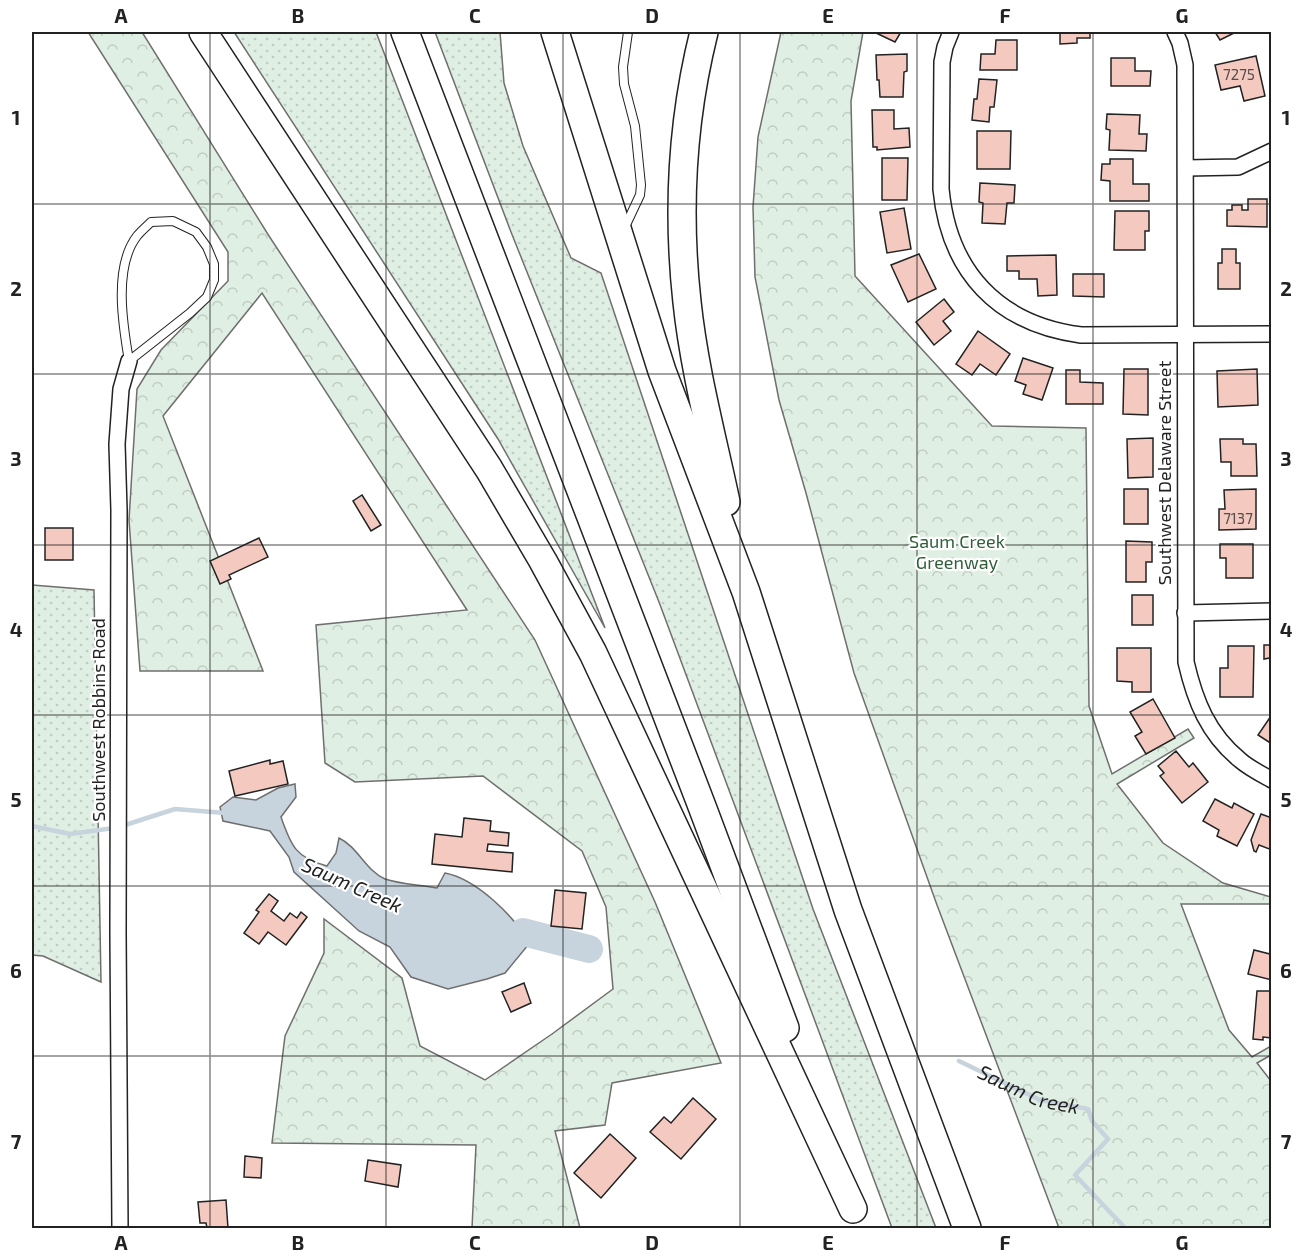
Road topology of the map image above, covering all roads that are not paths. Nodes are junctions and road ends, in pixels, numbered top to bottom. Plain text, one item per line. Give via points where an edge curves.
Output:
1 (203, 32) edge
2 (405, 32) edge
3 (555, 32) edge
4 (628, 32) edge
5 (704, 32) edge
6 (951, 32) edge
7 (1174, 32) edge
8 (1272, 152) edge
9 (1186, 168) junction
10 (620, 238) junction
11 (1185, 334) junction
12 (1272, 334) edge
13 (129, 361) junction
14 (746, 592) junction
15 (1272, 611) edge
16 (1185, 613) junction
17 (1272, 780) edge
18 (856, 1219) edge
19 (120, 1228) edge
20 (967, 1228) edge

1 - 18 highway via 489,469 543,561 593,653
2 - 18 highway
3 - 10 highway
4 - 10 lane via 624,84 635,126 640,195
5 - 14 highway via 686,127 682,181 685,280 696,363
6 - 11 street via 942,62 941,189 948,228 967,271 980,288 995,302 1034,324 1057,331
7 - 9 street, Southwest Delaware Street via 1185,65
8 - 9 street via 1238,167
9 - 11 street, Southwest Delaware Street
10 - 14 highway via 662,371
11 - 12 street
11 - 16 street, Southwest Delaware Street
13 - 13 lane, Southwest Robbins Road via 207,297 214,280 214,264 207,247 196,232 173,221 151,222 136,238 124,266 122,320
13 - 19 street, Southwest Robbins Road via 121,389 117,444
14 - 20 highway via 848,910
15 - 16 street
16 - 17 street, Southwest Delaware Street via 1186,662 1193,693 1208,726 1239,759

